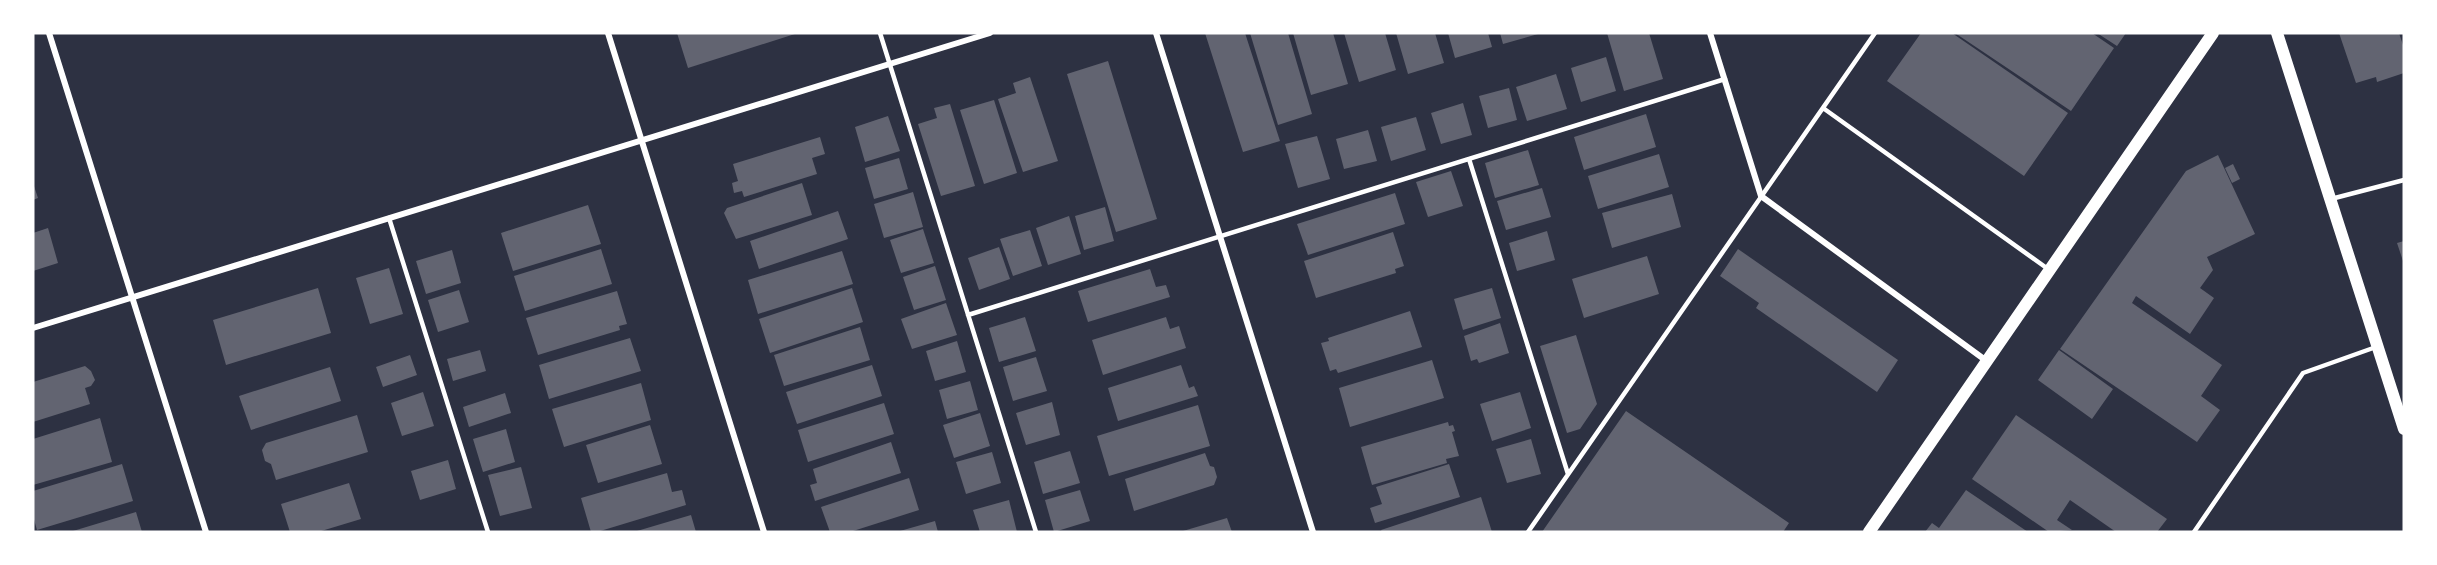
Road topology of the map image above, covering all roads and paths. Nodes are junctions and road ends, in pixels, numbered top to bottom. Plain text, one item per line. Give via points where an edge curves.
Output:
1 (50, 33) edge
2 (608, 33) edge
3 (880, 33) edge
4 (990, 33) edge
5 (1156, 33) edge
6 (1710, 33) edge
7 (1875, 33) edge
8 (2213, 33) edge
9 (2277, 33) edge
10 (890, 64) junction
11 (1725, 79) junction
12 (1823, 108) junction
13 (641, 140) junction
14 (1469, 159) junction
15 (2404, 180) edge
16 (1761, 196) junction
17 (2331, 199) junction
18 (389, 218) junction
19 (1220, 237) junction
20 (2050, 271) junction
21 (132, 298) junction
22 (968, 315) junction
23 (33, 328) edge
24 (2378, 347) junction
25 (1988, 362) junction
26 (2404, 429) edge
27 (1568, 474) junction
28 (206, 532) edge
29 (488, 532) edge
30 (764, 532) edge
31 (1036, 532) edge
32 (1313, 532) edge
33 (1528, 532) edge
34 (1869, 532) edge
35 (2194, 532) edge

1 - 21 street
2 - 13 street
3 - 10 lane
4 - 10 street
5 - 19 street
6 - 11 street
7 - 12 lane
8 - 20 main road
9 - 17 main road
10 - 13 street
10 - 22 lane
11 - 14 lane
11 - 16 street
12 - 16 lane
12 - 20 lane
13 - 18 street
13 - 30 street
14 - 19 lane
14 - 27 lane
15 - 17 lane
16 - 25 street
16 - 27 lane
17 - 24 main road
18 - 21 street
18 - 29 lane
19 - 22 lane
19 - 32 street
20 - 25 main road
21 - 23 street
21 - 28 street
22 - 31 lane
24 - 26 main road
24 - 35 lane via 2303,373
25 - 34 main road
27 - 33 lane

